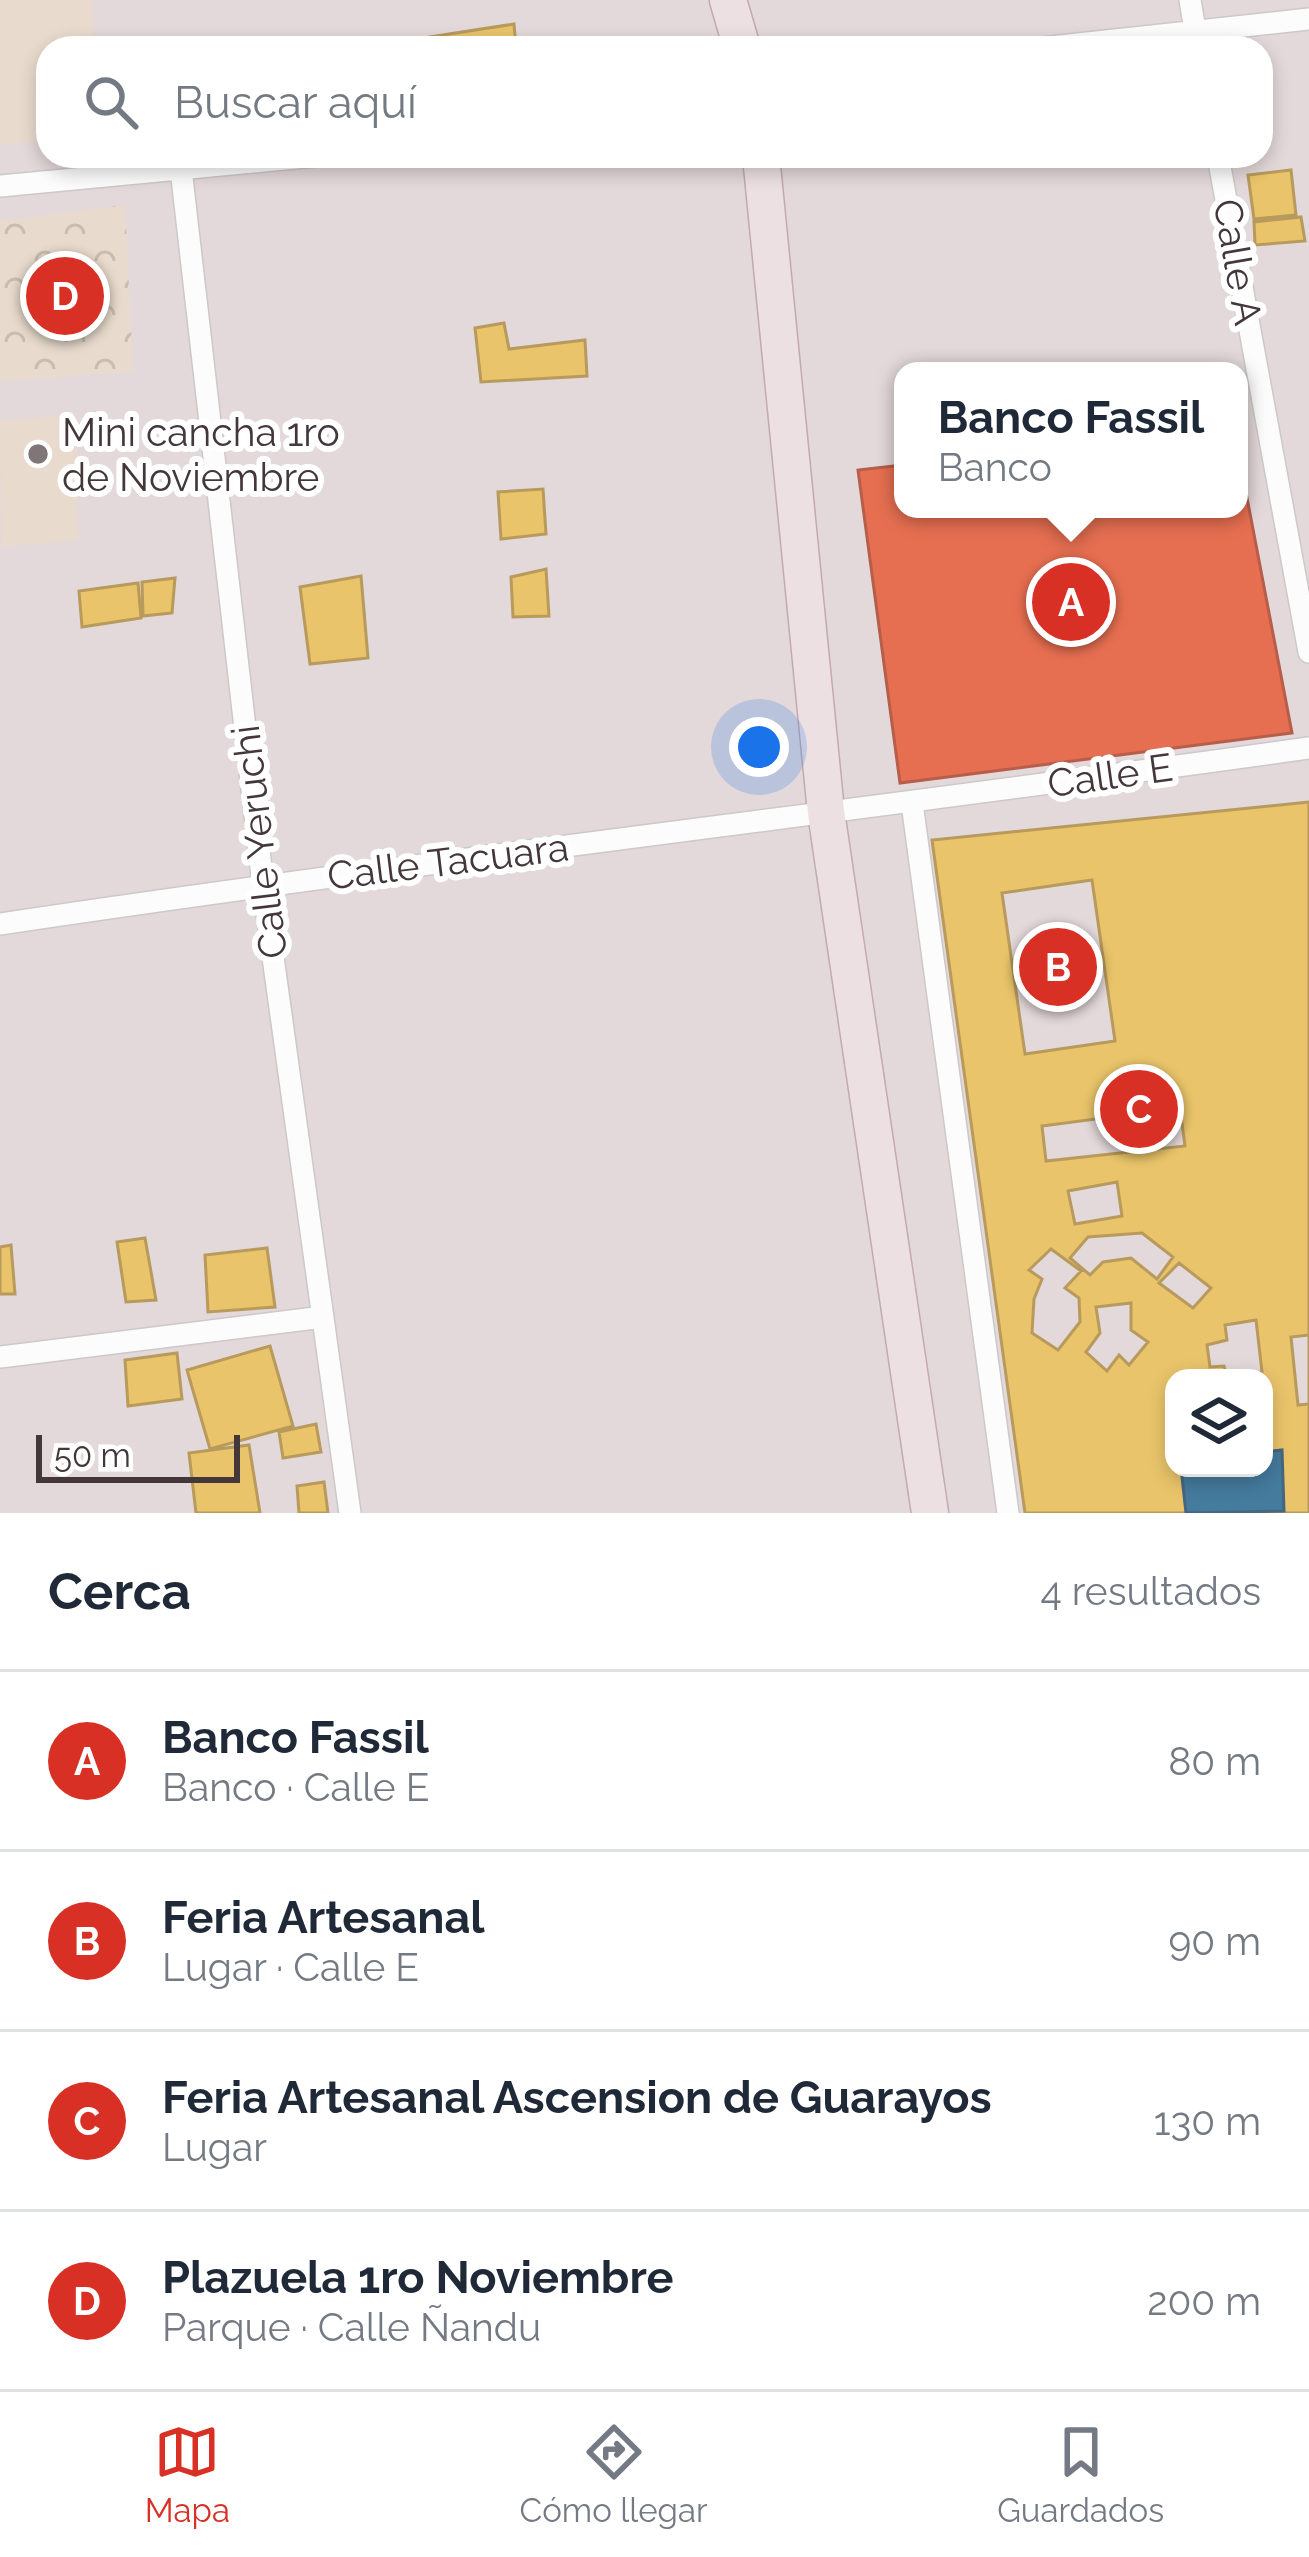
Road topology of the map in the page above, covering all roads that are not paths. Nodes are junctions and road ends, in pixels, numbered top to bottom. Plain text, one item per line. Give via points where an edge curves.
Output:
1 (728, 0) edge
2 (1190, 0) edge
3 (1309, 19) edge
4 (738, 36) edge
5 (1196, 36) edge
6 (1218, 36) edge
7 (191, 168) edge
8 (762, 168) edge
9 (1220, 168) edge
10 (181, 169) junction
11 (0, 186) edge
12 (1309, 652) edge
13 (1309, 748) edge
14 (912, 803) junction
15 (826, 812) junction
16 (263, 885) junction
17 (0, 924) edge
18 (323, 1317) junction
19 (0, 1357) edge
20 (350, 1513) edge
21 (930, 1513) edge
22 (1008, 1513) edge

1 - 4 highway
2 - 5 street
3 - 6 street
7 - 10 street
8 - 15 highway
9 - 12 street, Calle A
10 - 11 street
10 - 16 street, Calle Yeruchi
13 - 14 street, Calle E
14 - 15 street, Calle E
14 - 22 street
15 - 16 street, Calle Tacuara
15 - 21 highway
16 - 17 street, Calle Tacuara
16 - 18 street, Calle Yeruchi
18 - 19 street
18 - 20 street, Calle Yeruchi

